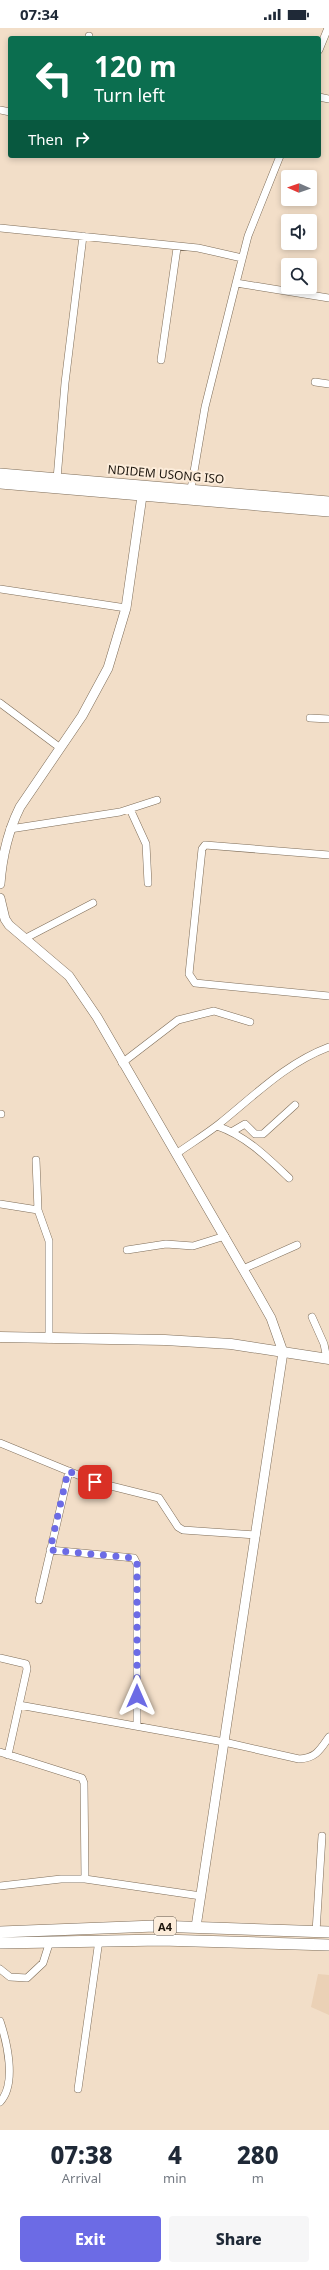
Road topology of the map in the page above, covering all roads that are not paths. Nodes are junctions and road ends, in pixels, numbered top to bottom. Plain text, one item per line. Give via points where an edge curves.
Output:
1 (328, 28) edge
2 (321, 45) edge
3 (279, 158) edge
4 (0, 228) edge
5 (83, 236) junction
6 (177, 248) junction
7 (242, 258) junction
8 (236, 282) junction
9 (329, 298) edge
10 (161, 360) dead end
11 (315, 382) dead end
12 (329, 384) edge
13 (0, 474) edge
14 (56, 479) junction
15 (0, 483) edge
16 (192, 489) junction
17 (143, 490) junction
18 (329, 502) edge
19 (329, 511) edge
20 (0, 589) edge
21 (126, 608) junction
22 (0, 703) edge
23 (310, 718) dead end
24 (329, 719) edge
25 (59, 748) junction
26 (157, 800) dead end
27 (130, 809) junction
28 (10, 829) junction
29 (3, 837) edge
30 (329, 855) edge
31 (148, 883) dead end
32 (0, 884) edge
33 (0, 898) edge
34 (93, 903) dead end
35 (24, 939) junction
36 (329, 996) edge
37 (250, 1022) dead end
38 (329, 1047) edge
39 (122, 1063) junction
40 (295, 1105) dead end
41 (217, 1126) junction
42 (232, 1131) junction
43 (176, 1154) junction
44 (36, 1160) dead end
45 (289, 1178) dead end
46 (0, 1204) edge
47 (38, 1210) junction
48 (224, 1236) junction
49 (297, 1245) dead end
50 (128, 1250) dead end
51 (243, 1268) junction
52 (312, 1317) dead end
53 (0, 1337) edge
54 (49, 1339) junction
55 (283, 1352) junction
56 (328, 1359) edge
57 (0, 1443) edge
58 (68, 1471) junction
59 (256, 1535) junction
60 (50, 1550) junction
61 (39, 1600) dead end
62 (0, 1658) edge
63 (19, 1705) junction
64 (137, 1726) junction
65 (329, 1737) edge
66 (224, 1742) junction
67 (0, 1752) edge
68 (8, 1755) junction
69 (322, 1836) dead end
70 (85, 1878) junction
71 (0, 1886) edge
72 (201, 1896) junction
73 (196, 1927) junction
74 (0, 1932) edge
75 (316, 1932) junction
76 (329, 1932) edge
77 (99, 1940) junction
78 (50, 1941) junction
79 (0, 1943) edge
80 (329, 1945) edge
81 (0, 1969) edge
82 (0, 2021) edge
83 (78, 2089) dead end
84 (0, 2102) edge

1 - 2 street
3 - 7 street via 260,202
4 - 5 street
5 - 6 street
5 - 14 street
6 - 7 street via 198,248
6 - 10 street
7 - 8 street
8 - 9 street
8 - 16 street via 205,407
11 - 12 street
13 - 14 highway, NDIDEM USONG ISO
14 - 17 highway, NDIDEM USONG ISO
15 - 17 highway, NDIDEM USONG ISO
16 - 17 highway, NDIDEM USONG ISO
16 - 18 highway, NDIDEM USONG ISO
17 - 19 highway, NDIDEM USONG ISO
17 - 21 street
20 - 21 street
21 - 25 street via 104,678 82,716
22 - 25 street
23 - 24 street
25 - 28 street via 20,807
26 - 27 street
27 - 28 street
27 - 31 street via 146,844
28 - 29 street
29 - 32 street
30 - 36 street via 205,846 202,849 189,974 195,983
33 - 35 street via 5,919
34 - 35 street
35 - 39 street via 56,964 79,988
37 - 39 street via 214,1012 178,1020
38 - 41 street via 299,1061 272,1079
39 - 43 street
40 - 42 street via 263,1134 255,1134 245,1124
41 - 42 street
41 - 43 street
42 - 45 street via 262,1152
43 - 48 street
44 - 47 street
46 - 47 street
47 - 54 street via 49,1241
48 - 50 street via 193,1246 155,1245
48 - 51 street
49 - 51 street
51 - 55 street via 271,1318
52 - 56 street
53 - 54 main road
54 - 55 main road via 164,1340 231,1344
55 - 56 main road
55 - 59 street
57 - 58 street
58 - 59 street via 95,1482 159,1498 178,1527 183,1530
58 - 60 street
59 - 66 street
60 - 61 street
60 - 64 street via 134,1558 137,1564
62 - 63 street via 26,1664
63 - 64 street
63 - 68 street
64 - 66 street
65 - 66 street via 310,1758 299,1759
66 - 72 street
67 - 68 street
68 - 70 street via 82,1778
69 - 75 street
70 - 71 street
70 - 72 street
72 - 73 street
73 - 74 highway, A4 via 155,1926
73 - 75 highway, A4
75 - 76 highway, A4
77 - 78 highway, A4
77 - 80 highway, A4
77 - 83 street
78 - 79 highway, A4
78 - 81 street via 43,1963 27,1978 10,1977
82 - 84 street via 10,2056 4,2098

